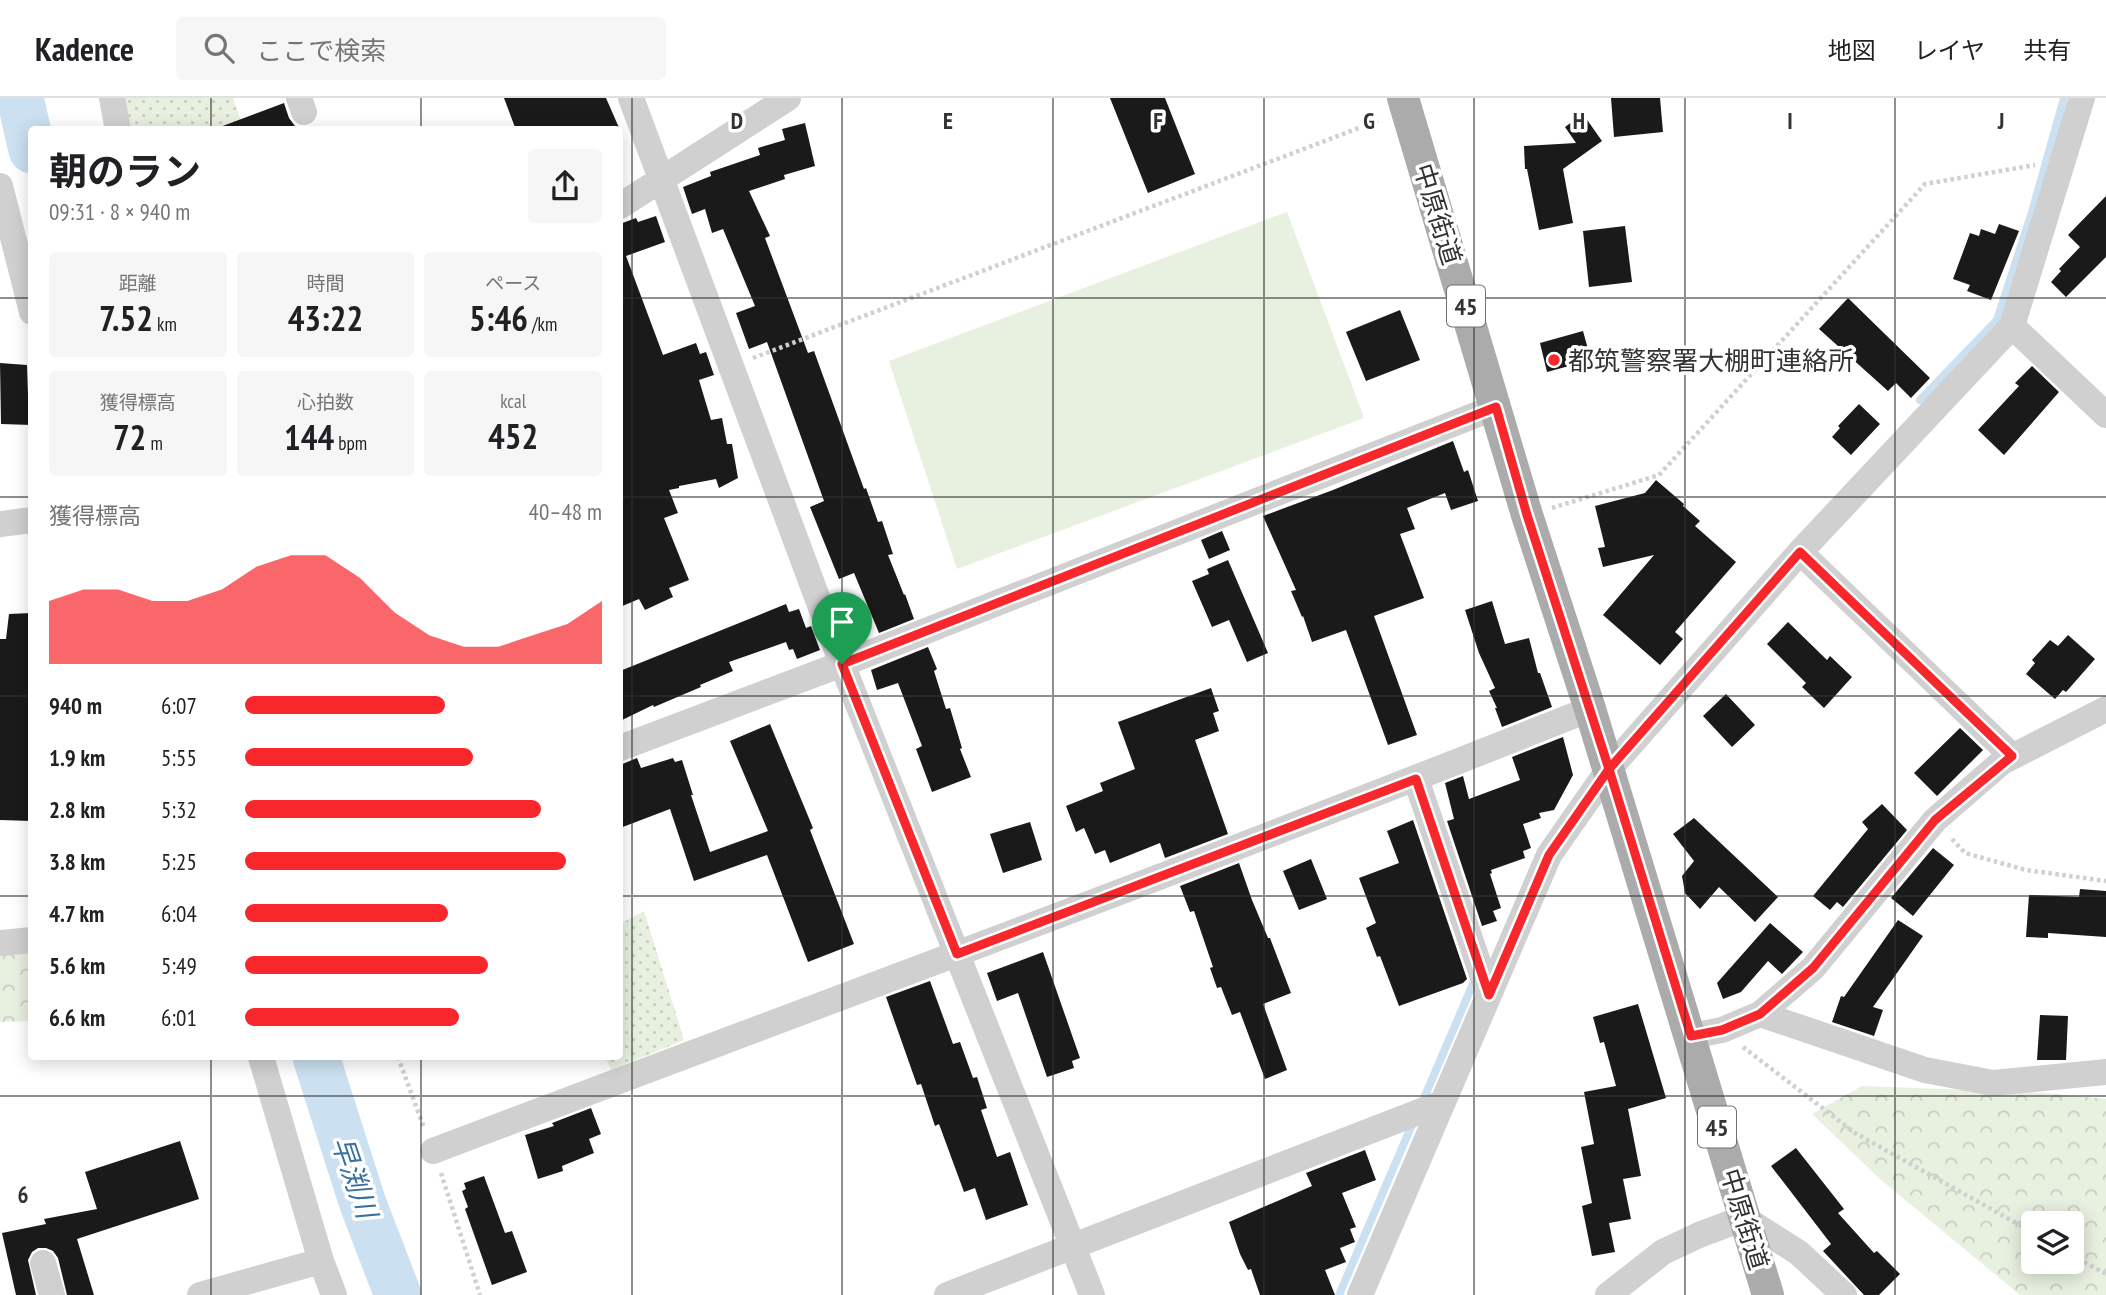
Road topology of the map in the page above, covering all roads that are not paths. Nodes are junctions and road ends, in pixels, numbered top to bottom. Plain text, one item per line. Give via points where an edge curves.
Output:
1 (112, 98) edge
2 (631, 98) edge
3 (788, 98) edge
4 (2082, 98) edge
5 (1405, 104) edge
6 (117, 126) edge
7 (662, 178) junction
8 (0, 186) edge
9 (623, 204) edge
10 (28, 296) edge
11 (2012, 326) junction
12 (1496, 407) junction
13 (2106, 414) edge
14 (28, 520) edge
15 (0, 524) edge
16 (1800, 552) junction
17 (842, 664) junction
18 (1590, 709) junction
19 (2106, 709) edge
20 (623, 747) edge
21 (2012, 756) junction
22 (1609, 769) junction
23 (1416, 779) junction
24 (28, 940) edge
25 (0, 943) edge
26 (957, 954) junction
27 (1489, 995) junction
28 (1760, 1014) junction
29 (1691, 1036) junction
30 (262, 1060) edge
31 (2106, 1072) edge
32 (1440, 1104) junction
33 (433, 1150) dead end
34 (1744, 1219) junction
35 (1074, 1247) junction
36 (321, 1261) junction
37 (43, 1262) dead end
38 (52, 1295) edge
39 (200, 1295) edge
40 (334, 1295) edge
41 (947, 1295) edge
42 (1092, 1295) edge
43 (1360, 1295) edge
44 (1608, 1295) edge
45 (1768, 1295) edge
46 (1844, 1295) edge

1 - 6 street
2 - 7 street
3 - 7 street
4 - 11 street
5 - 12 main road, 中原街道 / 45
7 - 9 street
7 - 17 street
8 - 10 street
11 - 13 street
11 - 16 street
12 - 17 street
12 - 18 main road, 中原街道 / 45
14 - 15 street
16 - 21 street
16 - 22 street
17 - 20 street
17 - 26 street
18 - 22 main road, 中原街道 / 45
18 - 23 street
19 - 21 street
21 - 28 street via 1935,820 1813,968
22 - 27 street via 1549,855
22 - 29 main road, 中原街道 / 45
23 - 26 street
23 - 27 street
24 - 25 street
26 - 33 street
26 - 35 street
27 - 32 street
28 - 29 street via 1722,1030
28 - 31 street via 1925,1070 1993,1083
29 - 34 main road, 中原街道 / 45
30 - 36 street
32 - 35 street
32 - 43 street
34 - 44 street via 1663,1252
34 - 45 main road, 中原街道 / 45
34 - 46 street via 1799,1253
35 - 41 street
35 - 42 street
36 - 39 street
36 - 40 street
37 - 38 street

